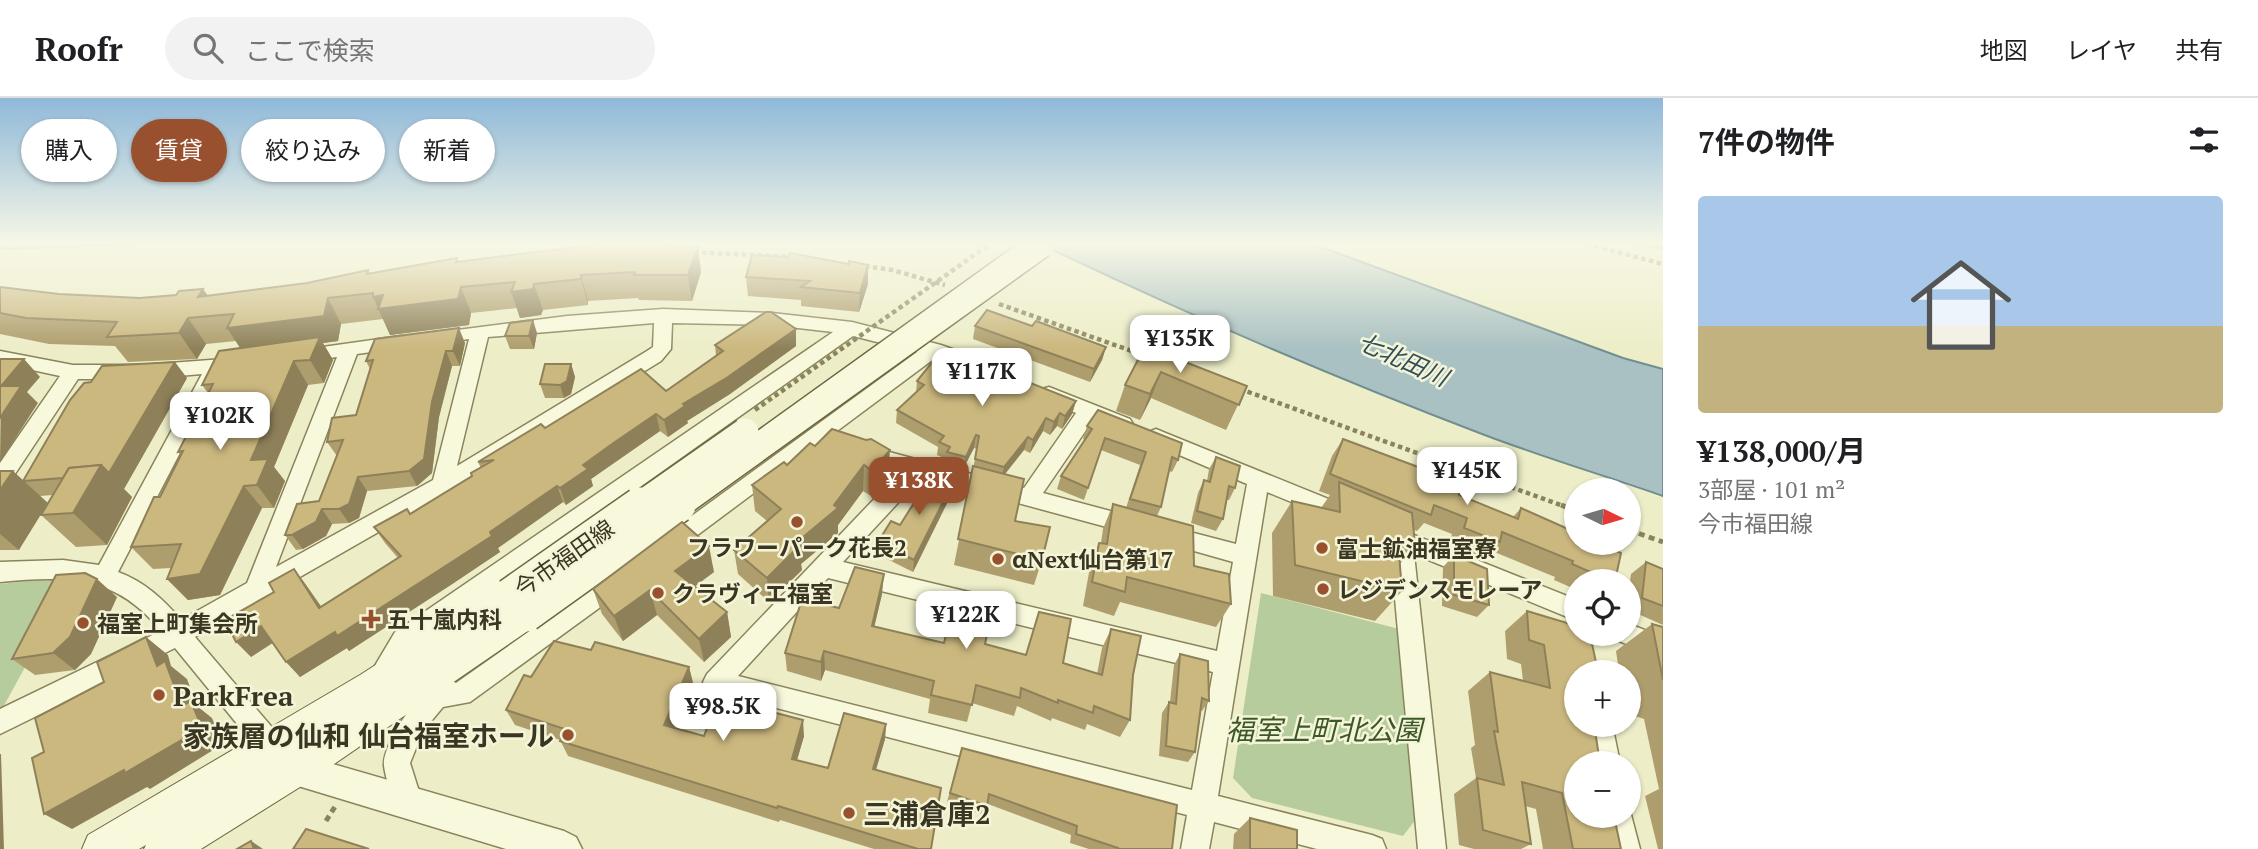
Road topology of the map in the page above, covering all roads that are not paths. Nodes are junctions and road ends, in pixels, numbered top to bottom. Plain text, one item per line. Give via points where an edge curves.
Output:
1 (963, 279) edge
2 (990, 279) edge
3 (663, 315) junction
4 (852, 328) junction
5 (480, 332) junction
6 (350, 349) junction
7 (934, 349) junction
8 (0, 357) edge
9 (282, 358) edge
10 (255, 362) edge
11 (215, 367) junction
12 (984, 368) edge
13 (73, 373) junction
14 (1032, 388) edge
15 (1089, 410) junction
16 (813, 440) junction
17 (916, 468) junction
18 (1259, 478) junction
19 (0, 480) edge
20 (442, 485) junction
21 (1028, 498) junction
22 (1401, 539) junction
23 (1246, 556) junction
24 (823, 567) junction
25 (0, 572) edge
26 (105, 575) junction
27 (256, 590) junction
28 (518, 605) junction
29 (1564, 611) edge
30 (178, 634) junction
31 (495, 636) junction
32 (1641, 639) edge
33 (1663, 648) edge
34 (1227, 664) junction
35 (373, 687) junction
36 (436, 696) junction
37 (0, 722) edge
38 (284, 759) junction
39 (409, 804) junction
40 (1202, 805) junction
41 (1622, 828) edge
42 (102, 849) edge
43 (164, 849) edge
44 (564, 849) edge
45 (1195, 849) edge
46 (1372, 849) edge
47 (1432, 849) edge
48 (1626, 849) edge

1 - 28 main road, 今市福田線, bridge
2 - 28 main road, 今市福田線, bridge
3 - 4 street via 763,317
3 - 5 street
3 - 20 street via 662,349 654,356
4 - 7 street
4 - 35 street via 404,640
5 - 6 street
5 - 20 street
6 - 9 street
6 - 27 street
7 - 12 street
7 - 16 street
8 - 13 street
10 - 11 street
11 - 13 street
11 - 26 street
13 - 19 street
14 - 15 street
15 - 18 street
15 - 21 street
16 - 17 street
16 - 36 street via 461,694
17 - 21 street
17 - 24 street
18 - 22 street
18 - 23 street
20 - 27 street
21 - 23 street
22 - 29 street
22 - 47 street
23 - 34 street
24 - 34 street
24 - 40 street via 716,682
25 - 26 street via 67,569
26 - 30 street via 132,586
27 - 30 street
28 - 31 main road, 今市福田線
28 - 35 main road, 今市福田線
30 - 37 street
30 - 38 street
31 - 36 street
31 - 38 main road, 今市福田線
32 - 33 street
34 - 40 street
35 - 38 main road, 今市福田線
36 - 39 street via 413,723 397,762
38 - 39 street
38 - 42 main road, 今市福田線
38 - 43 main road, 今市福田線
39 - 44 street
40 - 45 street
40 - 46 street
41 - 48 street

